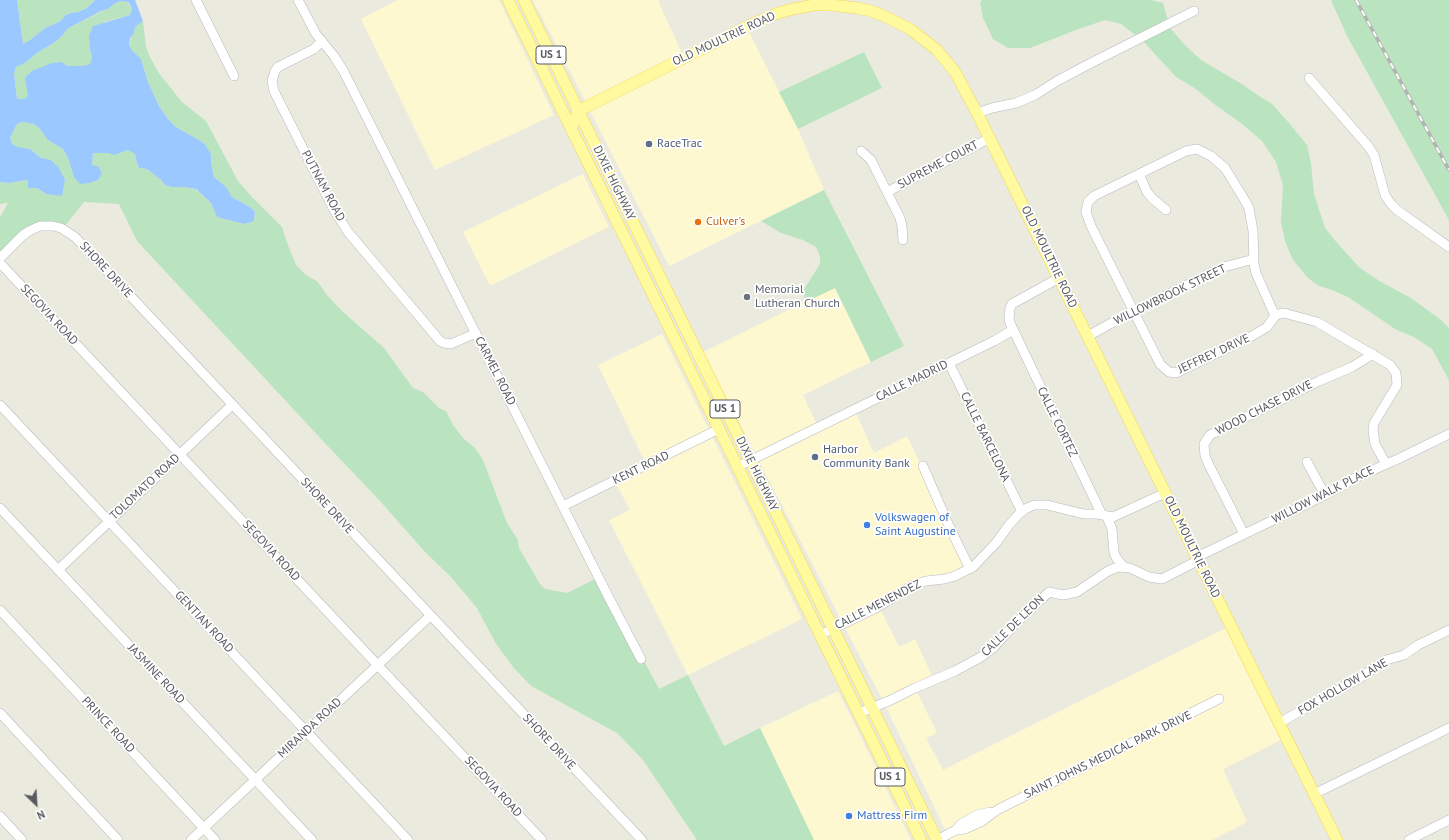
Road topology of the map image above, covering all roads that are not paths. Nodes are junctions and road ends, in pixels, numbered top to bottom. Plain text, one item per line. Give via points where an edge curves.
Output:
1 (196, 0) edge
2 (298, 0) edge
3 (508, 0) edge
4 (524, 0) edge
5 (816, 3) edge
6 (1194, 11) dead end
7 (322, 41) junction
8 (234, 76) dead end
9 (1309, 78) dead end
10 (578, 111) junction
11 (977, 113) junction
12 (571, 130) junction
13 (990, 138) junction
14 (861, 151) dead end
15 (1139, 174) junction
16 (887, 192) junction
17 (1166, 210) dead end
18 (903, 240) dead end
19 (1449, 247) edge
20 (0, 258) edge
21 (1254, 259) junction
22 (0, 263) edge
23 (1059, 278) junction
24 (665, 288) junction
25 (657, 304) junction
26 (1134, 311) junction
27 (1275, 316) junction
28 (1013, 330) junction
29 (476, 333) junction
30 (1088, 336) junction
31 (1373, 354) junction
32 (949, 363) junction
33 (0, 405) edge
34 (232, 405) junction
35 (718, 429) junction
36 (1449, 434) edge
37 (180, 454) junction
38 (750, 461) junction
39 (1307, 462) dead end
40 (1386, 464) junction
41 (923, 466) dead end
42 (737, 467) junction
43 (1165, 493) junction
44 (1325, 495) junction
45 (563, 506) junction
46 (0, 508) edge
47 (1022, 512) junction
48 (1104, 516) junction
49 (110, 521) junction
50 (1244, 534) junction
51 (1198, 559) junction
52 (1124, 567) junction
53 (970, 569) junction
54 (58, 570) junction
55 (0, 610) edge
56 (430, 616) junction
57 (833, 629) junction
58 (1449, 630) edge
59 (820, 635) junction
60 (641, 659) dead end
61 (377, 665) junction
62 (1219, 699) dead end
63 (872, 708) junction
64 (859, 713) junction
65 (0, 714) edge
66 (1279, 723) junction
67 (1449, 728) edge
68 (306, 732) junction
69 (255, 780) junction
70 (1314, 794) junction
71 (0, 816) edge
72 (1449, 820) edge
73 (204, 828) junction
74 (22, 840) edge
75 (118, 840) edge
76 (190, 840) edge
77 (215, 840) edge
78 (312, 840) edge
79 (408, 840) edge
80 (542, 840) edge
81 (642, 840) edge
82 (921, 840) edge
83 (937, 840) edge
84 (1337, 840) edge
85 (1409, 840) edge

1 - 8 street
2 - 7 street via 310,25
3 - 12 main road, US 1
4 - 10 main road, DIXIE HIGHWAY / US 1
5 - 10 main road, OLD MOULTRIE ROAD via 764,18
5 - 11 main road, OLD MOULTRIE ROAD via 857,8 884,16 928,41 945,59
6 - 11 street via 1016,104
7 - 29 street, CARMEL ROAD via 349,83
7 - 29 street, PUTNAM ROAD via 314,49 278,67 272,81 274,91 333,208 348,232 440,341 451,344
9 - 19 street via 1374,155 1385,195 1391,204
10 - 12 main road
10 - 24 main road, DIXIE HIGHWAY / US 1
11 - 13 main road, OLD MOULTRIE ROAD
12 - 25 main road, US 1
13 - 16 street, SUPREME COURT
13 - 23 main road, OLD MOULTRIE ROAD
14 - 16 street, SUPREME COURT via 871,160
15 - 17 street via 1147,192
15 - 21 street via 1193,149 1211,156 1225,168 1249,208
15 - 26 street via 1094,196 1088,202 1086,212
16 - 18 street, SUPREME COURT via 900,218
20 - 34 street, SHORE DRIVE via 22,236 40,226 53,226 68,232
21 - 26 street, WILLOWBROOK STREET via 1211,272
21 - 27 street via 1256,273
22 - 37 street, SEGOVIA ROAD
23 - 28 street via 1012,304 1009,318
23 - 30 main road, OLD MOULTRIE ROAD
24 - 25 street
24 - 38 main road, DIXIE HIGHWAY / US 1
25 - 35 main road, US 1
26 - 27 street, JEFFREY DRIVE via 1160,364 1172,373 1252,336 1267,327
26 - 30 street, WILLOWBROOK STREET
27 - 31 street via 1284,313 1317,322
28 - 32 street, CALLE MADRID
28 - 48 street, CALLE CORTEZ
29 - 45 street, CARMEL ROAD
30 - 43 main road, OLD MOULTRIE ROAD
31 - 40 street via 1390,365 1398,378 1397,385 1372,430 1375,444
31 - 50 street, WOOD CHASE DRIVE via 1352,367 1318,381 1210,435 1204,444 1205,456
32 - 38 street, CALLE MADRID
32 - 47 street, CALLE BARCELONA
33 - 49 street, GENTIAN ROAD
34 - 37 street, TOLOMATO ROAD
34 - 56 street, SHORE DRIVE
35 - 42 main road, US 1
35 - 45 street, KENT ROAD
36 - 40 street, WILLOW WALK PLACE
37 - 49 street, TOLOMATO ROAD
37 - 61 street, SEGOVIA ROAD
38 - 42 street, CALLE MADRID
38 - 57 main road, DIXIE HIGHWAY / US 1
39 - 44 street
40 - 44 street, WILLOW WALK PLACE
41 - 53 street
42 - 59 main road, US 1
43 - 48 street, CALLE MENENDEZ via 1116,517
43 - 51 main road, OLD MOULTRIE ROAD
44 - 50 street, WILLOW WALK PLACE
45 - 60 street, CARMEL ROAD
46 - 54 street, JASMINE ROAD
47 - 48 street, CALLE MENENDEZ via 1038,504
47 - 53 street, CALLE MENENDEZ via 985,556
48 - 52 street via 1112,529 1114,553
49 - 54 street, TOLOMATO ROAD
49 - 68 street, GENTIAN ROAD
50 - 51 street, WILLOW WALK PLACE
51 - 52 street via 1162,579
51 - 66 main road, OLD MOULTRIE ROAD
52 - 63 street, CALLE DE LEON via 1114,568 1077,592 1063,595 1048,592 981,657
53 - 57 street, CALLE MENENDEZ via 955,576 913,585 876,608
54 - 69 street, JASMINE ROAD
55 - 73 street, PRINCE ROAD
56 - 61 street, MIRANDA ROAD
56 - 81 street, SHORE DRIVE
57 - 59 street, CALLE MENENDEZ
57 - 63 main road, DIXIE HIGHWAY / US 1
58 - 66 street, FOX HOLLOW LANE via 1404,655 1386,660 1358,679
59 - 64 main road, US 1
61 - 68 street, MIRANDA ROAD
61 - 80 street, SEGOVIA ROAD
62 - 83 street, SAINT JOHNS MEDICAL PARK DRIVE via 997,810 981,822 956,830
63 - 64 street, CALLE DE LEON
63 - 83 main road, DIXIE HIGHWAY / US 1
64 - 82 main road, US 1
65 - 75 street
66 - 70 main road, OLD MOULTRIE ROAD
67 - 70 street
68 - 69 street, MIRANDA ROAD
68 - 79 street, GENTIAN ROAD
69 - 73 street, MIRANDA ROAD
69 - 78 street, JASMINE ROAD
70 - 84 main road, OLD MOULTRIE ROAD
71 - 74 street
72 - 85 street
73 - 76 street, MIRANDA ROAD
73 - 77 street, PRINCE ROAD

